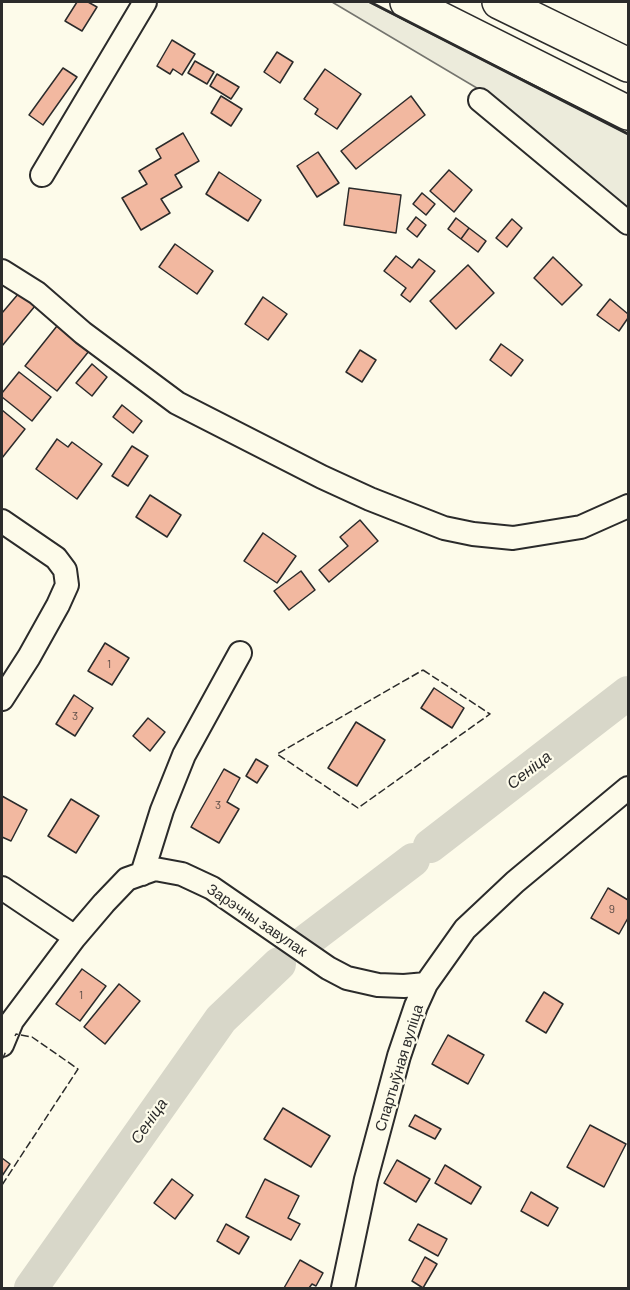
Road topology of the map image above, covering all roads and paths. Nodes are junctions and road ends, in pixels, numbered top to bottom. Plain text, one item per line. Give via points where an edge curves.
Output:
1 (145, 2) edge
2 (407, 2) edge
3 (499, 2) edge
4 (628, 65) edge
5 (480, 100) dead end
6 (628, 113) edge
7 (42, 175) dead end
8 (628, 223) edge
9 (2, 271) edge
10 (628, 506) edge
11 (2, 521) edge
12 (240, 653) dead end
13 (2, 699) edge
14 (628, 788) edge
15 (142, 874) junction
16 (2, 888) edge
17 (75, 937) junction
18 (426, 984) junction
19 (2, 1044) edge
20 (343, 1288) edge

1 - 7 street
2 - 6 highway
3 - 4 highway
5 - 8 street
9 - 10 street via 177,403 370,500 444,528 513,538 581,526
11 - 13 street via 57,558 65,570 67,585
12 - 15 street via 183,755
14 - 18 street, Спартыўная вуліца via 514,882 465,929
15 - 17 street, Зарэчны завулак via 127,879
15 - 18 street, Зарэчны завулак via 155,869 182,874 212,888 347,978 378,985
16 - 17 street
17 - 19 street, Зарэчны завулак via 12,1021
18 - 20 street, Спартыўная вуліца via 399,1056 366,1179

